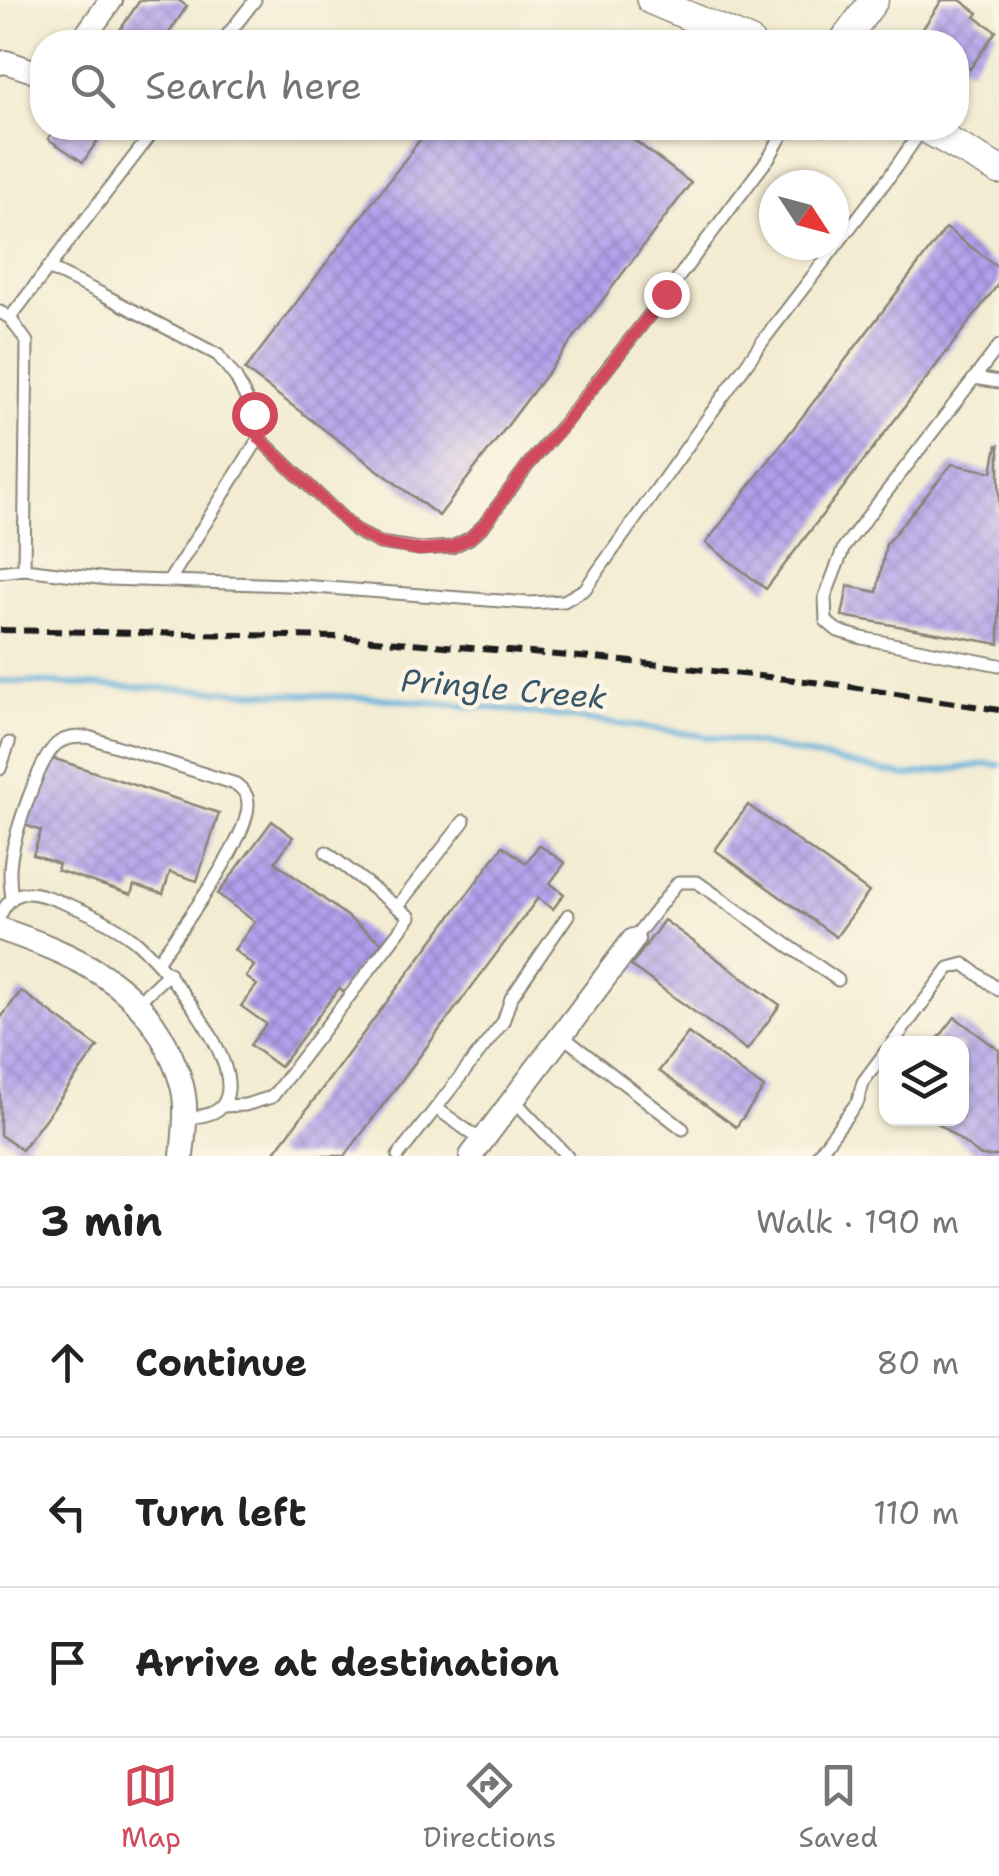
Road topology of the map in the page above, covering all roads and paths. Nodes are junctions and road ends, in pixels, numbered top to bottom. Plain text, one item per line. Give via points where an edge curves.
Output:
1 (110, 0) edge
2 (255, 0) edge
3 (652, 0) edge
4 (874, 0) edge
5 (90, 30) edge
6 (231, 30) edge
7 (722, 30) edge
8 (852, 30) edge
9 (0, 63) edge
10 (30, 70) edge
11 (147, 140) edge
12 (779, 140) edge
13 (915, 140) edge
14 (949, 140) edge
15 (996, 163) edge
16 (48, 268) junction
17 (5, 315) edge
18 (999, 346) edge
19 (974, 378) junction
20 (999, 382) edge
21 (259, 438) junction
22 (24, 569) junction
23 (0, 572) edge
24 (170, 581) junction
25 (999, 665) edge
26 (9, 743) dead end
27 (0, 769) edge
28 (464, 821) dead end
29 (326, 852) dead end
30 (12, 898) junction
31 (397, 907) junction
32 (568, 915) dead end
33 (0, 916) edge
34 (0, 930) edge
35 (633, 940) joint
36 (157, 962) junction
37 (169, 973) junction
38 (838, 980) dead end
39 (999, 990) edge
40 (137, 1003) junction
41 (561, 1035) junction
42 (898, 1036) edge
43 (879, 1060) edge
44 (514, 1099) junction
45 (222, 1106) junction
46 (436, 1108) junction
47 (185, 1118) junction
48 (683, 1130) dead end
49 (476, 1148) edge
50 (182, 1156) edge
51 (398, 1156) edge
52 (567, 1156) edge
53 (817, 1156) edge

1 - 5 street
2 - 6 lane
3 - 7 street
4 - 8 street
9 - 10 street
11 - 16 lane
12 - 21 lane via 666,294 470,538 420,550 380,543 356,531
13 - 24 lane via 585,590 529,603
14 - 15 street
16 - 17 lane
16 - 21 lane via 218,355 254,414
17 - 22 lane via 27,342
18 - 19 lane
19 - 20 lane
19 - 25 lane via 844,547 825,597 826,621 838,632
21 - 24 lane
22 - 23 lane
22 - 24 lane
26 - 27 lane
28 - 31 lane
29 - 31 lane
30 - 33 lane
30 - 36 lane via 36,893 85,911
30 - 36 lane via 15,841 42,764 60,741 88,737 236,784 246,794 246,821 218,875
31 - 45 lane via 410,917 272,1097
32 - 46 lane via 511,998 503,1022
34 - 40 street via 77,959
35 - 38 lane via 678,882 697,882
35 - 41 street
36 - 37 lane
37 - 40 lane
37 - 45 lane via 220,1052 228,1082
39 - 42 lane via 964,964 949,968
40 - 47 street via 163,1035 184,1094
41 - 44 street
41 - 48 lane
43 - 53 lane
44 - 49 street
44 - 52 lane
45 - 47 lane
46 - 49 lane
46 - 51 lane
47 - 50 street

